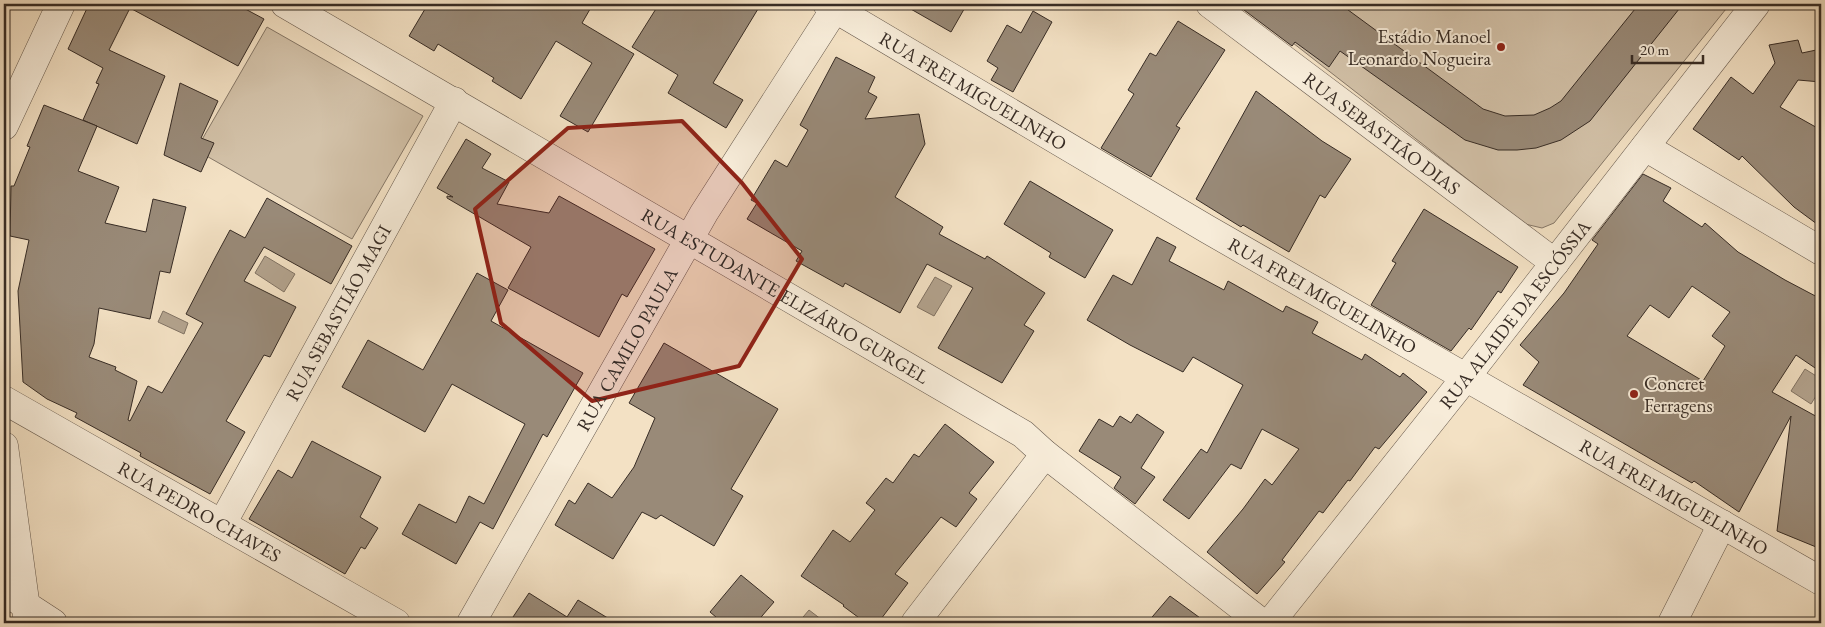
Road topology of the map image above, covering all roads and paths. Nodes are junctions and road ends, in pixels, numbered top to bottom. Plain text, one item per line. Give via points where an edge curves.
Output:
1 (61, 4) edge
2 (285, 4) edge
3 (1210, 4) edge
4 (1756, 4) edge
5 (833, 5) edge
6 (454, 101) junction
7 (4, 126) edge
8 (1645, 147) junction
9 (689, 239) junction
10 (1821, 251) edge
11 (1555, 263) junction
12 (1466, 377) junction
13 (4, 400) edge
14 (4, 446) edge
15 (1045, 454) junction
16 (222, 524) junction
17 (1722, 524) junction
18 (1821, 581) edge
19 (19, 606) edge
20 (53, 623) edge
21 (396, 623) edge
22 (471, 623) edge
23 (915, 623) edge
24 (1262, 623) edge
25 (1270, 623) edge
26 (1672, 623) edge

1 - 7 street
2 - 6 street, RUA ESTUDANTE ELIZÁRIO GURGEL
3 - 11 street, RUA SEBASTIÃO DIAS
4 - 8 street, RUA ALAIDE DA ESCÓSSIA
5 - 9 street, RUA CAMILO PAULA
5 - 12 street, RUA FREI MIGUELINHO via 1207,229
6 - 9 street, RUA ESTUDANTE ELIZÁRIO GURGEL
6 - 16 street, RUA SEBASTIÃO MAGI
8 - 10 street
8 - 11 street, RUA ALAIDE DA ESCÓSSIA
9 - 15 street, RUA ESTUDANTE ELIZÁRIO GURGEL via 1022,434
9 - 22 street, RUA CAMILO PAULA
11 - 12 street, RUA ALAIDE DA ESCÓSSIA
12 - 17 street, RUA FREI MIGUELINHO
12 - 25 street, RUA ALAIDE DA ESCÓSSIA
13 - 16 street, RUA PEDRO CHAVES
14 - 19 street
15 - 23 street
15 - 24 street, RUA ESTUDANTE ELIZÁRIO GURGEL
16 - 21 street, RUA PEDRO CHAVES
17 - 18 street, RUA FREI MIGUELINHO
17 - 26 street
19 - 20 street

